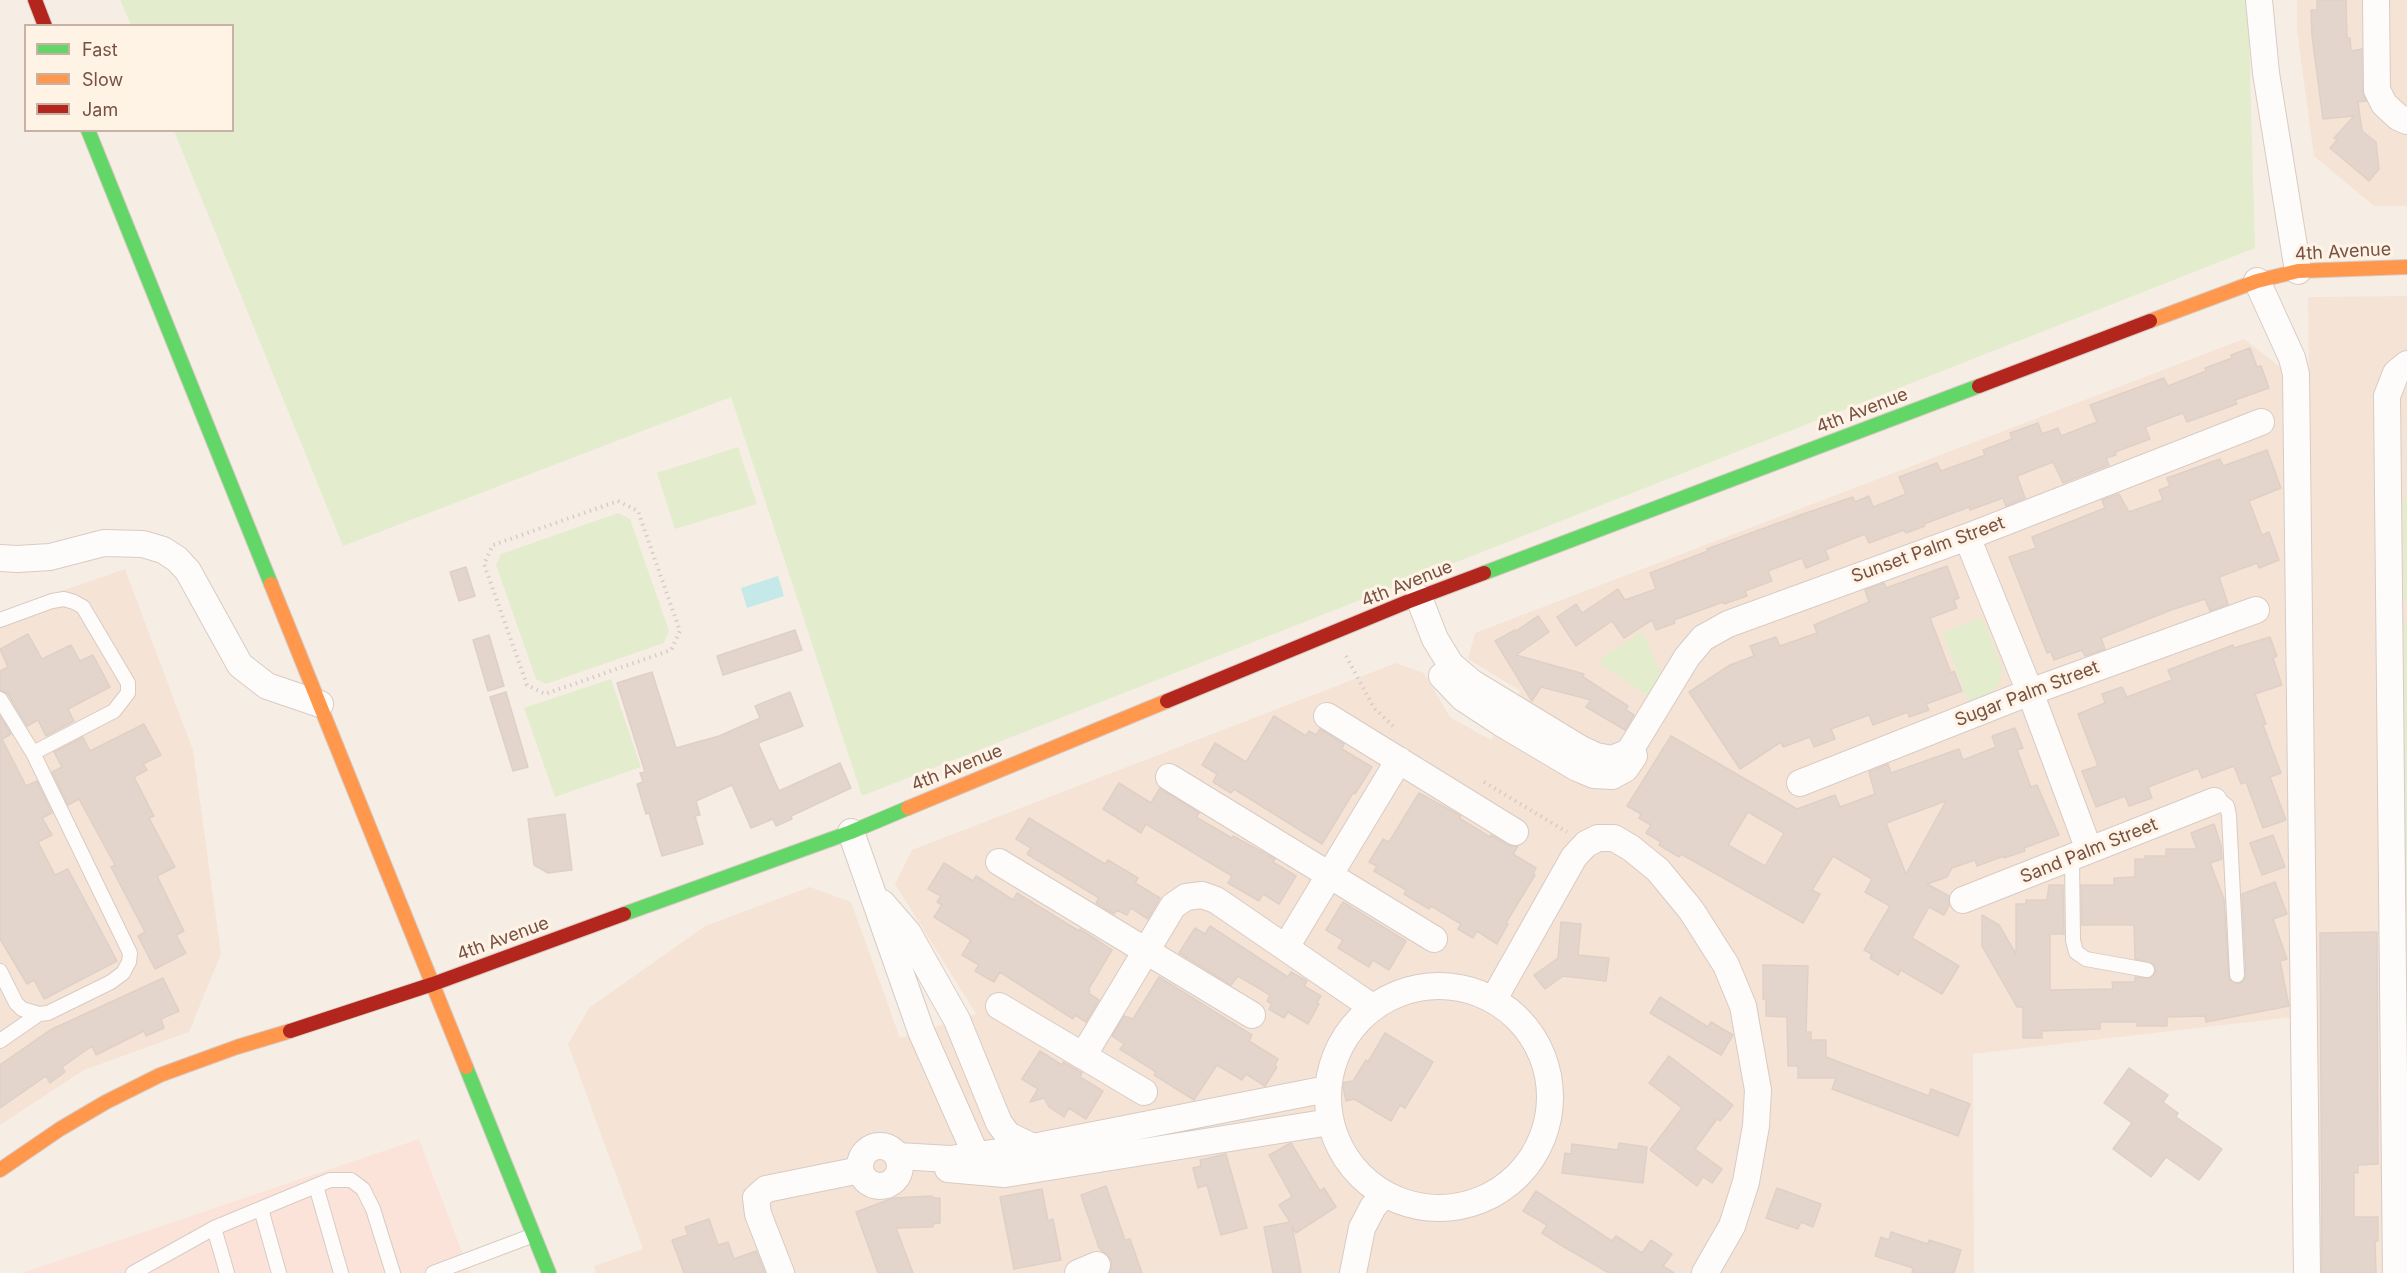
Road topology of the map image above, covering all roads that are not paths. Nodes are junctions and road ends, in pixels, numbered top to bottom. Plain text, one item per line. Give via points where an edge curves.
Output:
1 (35, 0) edge
2 (2259, 0) edge
3 (2376, 0) edge
4 (44, 24) edge
5 (2407, 121) edge
6 (89, 132) edge
7 (2407, 267) edge
8 (2298, 271) junction
9 (2257, 281) junction
10 (2407, 364) edge
11 (2261, 422) dead end
12 (2397, 486) edge
13 (1967, 537) junction
14 (0, 558) edge
15 (1413, 600) junction
16 (2256, 610) dead end
17 (2398, 611) edge
18 (0, 620) edge
19 (2030, 692) junction
20 (0, 699) edge
21 (320, 704) junction
22 (1327, 716) dead end
23 (33, 753) junction
24 (1399, 760) junction
25 (1169, 777) dead end
26 (1800, 783) dead end
27 (2214, 801) joint
28 (851, 832) junction
29 (1515, 832) dead end
30 (2080, 854) junction
31 (999, 862) dead end
32 (1330, 875) junction
33 (873, 894) junction
34 (1963, 900) dead end
35 (1434, 939) dead end
36 (1286, 947) junction
37 (1146, 952) junction
38 (0, 970) edge
39 (2147, 970) dead end
40 (2237, 975) dead end
41 (434, 984) junction
42 (1495, 997) junction
43 (999, 1006) dead end
44 (1372, 1007) junction
45 (39, 1014) junction
46 (1252, 1016) dead end
47 (0, 1041) edge
48 (1083, 1056) junction
49 (1327, 1089) junction
50 (1144, 1092) dead end
51 (2400, 1107) edge
52 (1330, 1122) junction
53 (1033, 1147) junction
54 (976, 1155) junction
55 (899, 1162) junction
56 (0, 1170) edge
57 (1005, 1174) junction
58 (316, 1186) junction
59 (1384, 1194) junction
60 (261, 1209) junction
61 (214, 1228) junction
62 (2401, 1229) edge
63 (536, 1235) junction
64 (133, 1273) edge
65 (227, 1273) edge
66 (279, 1273) edge
67 (341, 1273) edge
68 (393, 1273) edge
69 (433, 1273) edge
70 (549, 1273) edge
71 (781, 1273) edge
72 (1353, 1273) edge
73 (1705, 1273) edge
74 (2307, 1273) edge
75 (2396, 1273) edge

1 - 4 street
2 - 8 street via 2266,73
3 - 5 street via 2378,90 2384,104
6 - 21 street
7 - 8 street, 4th Avenue
8 - 9 street, 4th Avenue
9 - 15 street, 4th Avenue
9 - 74 street via 2296,374
10 - 12 street via 2396,373 2387,396
11 - 13 street, Sunset Palm Street
12 - 17 street
13 - 15 street, Sunset Palm Street via 1760,611 1703,638 1687,657 1629,752 1612,759 1581,749 1471,682 1451,665
13 - 19 street
14 - 21 street via 50,557 104,543 143,544 163,550 188,571 240,665 267,686
15 - 28 street, 4th Avenue
16 - 19 street, Sugar Palm Street
17 - 51 street
18 - 23 lane via 52,601 74,602 83,607 128,683 128,693 114,711
19 - 26 street, Sugar Palm Street
19 - 30 street
20 - 23 lane
21 - 41 street
22 - 24 street
23 - 45 lane via 130,953 123,973 111,982
24 - 29 street
24 - 32 street
25 - 32 street
27 - 30 street, Sand Palm Street
27 - 40 lane via 2227,806 2229,815
28 - 33 street
28 - 41 street, 4th Avenue
30 - 34 street, Sand Palm Street
30 - 39 lane via 2073,940 2076,952 2086,959
31 - 37 street
32 - 35 street
32 - 36 street
33 - 53 street via 908,933 957,1020 999,1123 1008,1135
33 - 54 street via 921,1031
36 - 37 street via 1216,900 1202,895 1186,897 1173,906
36 - 44 street
37 - 46 street
37 - 48 street
38 - 45 lane via 16,1003
41 - 56 street, 4th Avenue via 160,1076 60,1129
41 - 63 street
42 - 44 street via 1462,988 1424,987
42 - 59 street via 1524,1026 1546,1068 1551,1091 1547,1127 1533,1160 1508,1186 1477,1203 1442,1210 1406,1205
42 - 73 street via 1574,857 1598,838 1614,838 1631,848 1658,870 1691,910 1726,965 1743,1006 1758,1090 1746,1182 1732,1226
43 - 48 street
44 - 49 street via 1357,1021 1336,1053
45 - 47 lane
48 - 50 street
49 - 52 street
49 - 53 street
51 - 62 street
52 - 57 street
52 - 59 street via 1347,1162
53 - 54 street
54 - 55 street
54 - 57 street via 992,1170
55 - 57 street
55 - 71 street via 895,1180 884,1187 871,1185 860,1170 766,1189 756,1198 758,1214
58 - 60 lane
58 - 67 lane
58 - 68 lane via 330,1180 351,1180 363,1189
59 - 72 street via 1362,1228
60 - 61 lane
60 - 66 lane
61 - 64 lane
61 - 65 lane
62 - 75 street
63 - 69 lane
63 - 70 street

